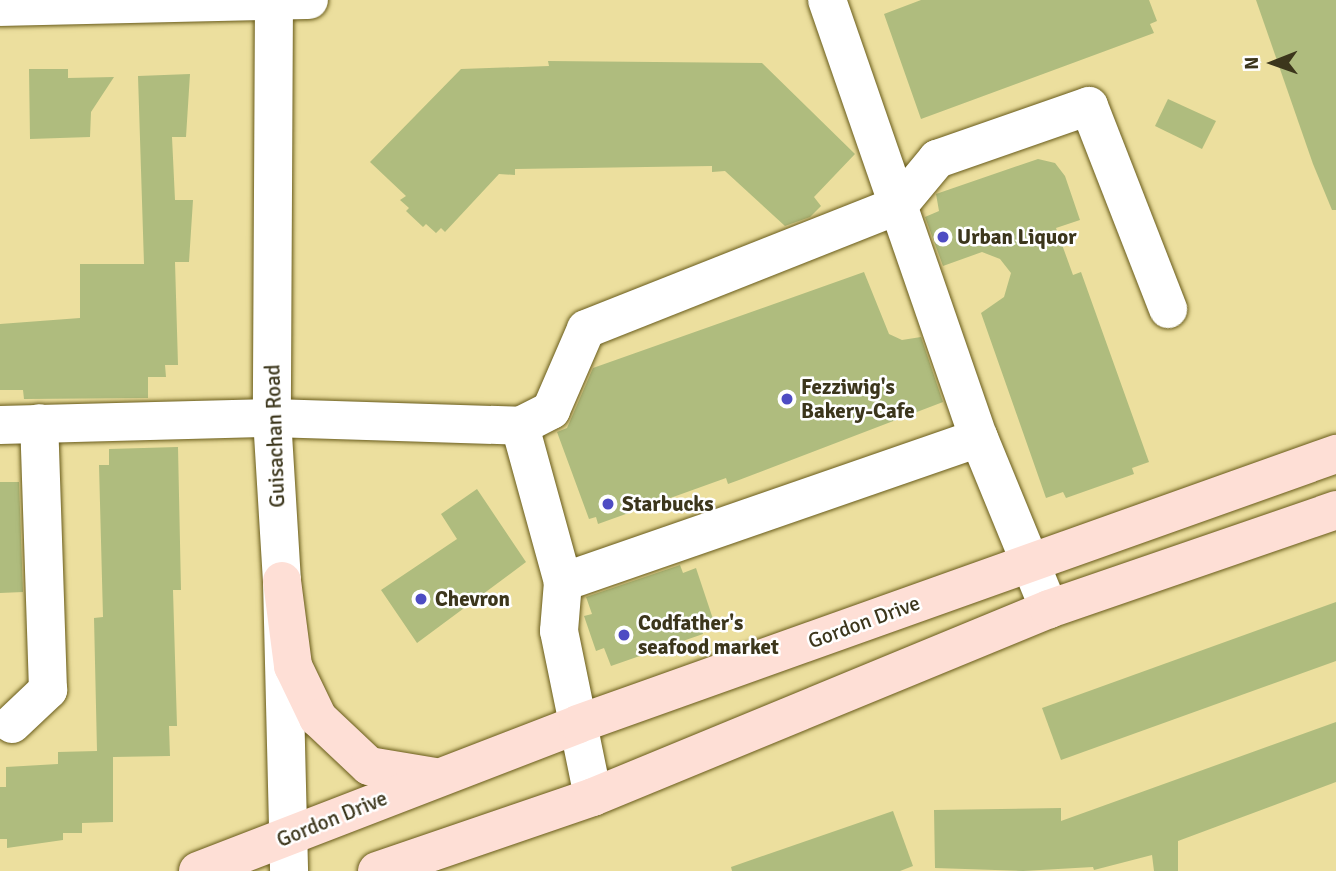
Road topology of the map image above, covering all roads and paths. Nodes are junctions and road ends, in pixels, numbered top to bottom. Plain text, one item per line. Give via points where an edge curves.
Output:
1 (285, 0) edge
2 (827, 0) edge
3 (0, 7) edge
4 (899, 205) junction
5 (1168, 309) dead end
6 (272, 418) junction
7 (39, 423) junction
8 (0, 425) edge
9 (520, 426) junction
10 (979, 438) junction
11 (1336, 453) edge
12 (1336, 510) edge
13 (1030, 562) junction
14 (282, 581) junction
15 (563, 582) junction
16 (1049, 609) junction
17 (12, 724) dead end
18 (578, 724) junction
19 (435, 777) junction
20 (593, 797) junction
21 (290, 854) edge
22 (198, 871) edge
23 (377, 871) edge

1 - 3 street
1 - 6 street, Guisachan Road
2 - 4 street
4 - 5 street via 937,159 1088,106
4 - 9 street via 586,329 551,411
4 - 10 street
6 - 7 street
6 - 9 street
6 - 14 street, Guisachan Road
7 - 8 street
7 - 17 street via 48,690
9 - 15 street
10 - 13 street
10 - 15 street
11 - 13 main road, Gordon Drive
12 - 16 main road
13 - 16 street
13 - 18 main road, Gordon Drive
14 - 19 main road via 293,666 318,718 369,766
14 - 21 street, Guisachan Road
15 - 18 street via 559,631
16 - 20 main road
18 - 19 main road, Gordon Drive
18 - 20 street
19 - 21 main road, Gordon Drive
20 - 23 main road
21 - 22 main road, Gordon Drive

